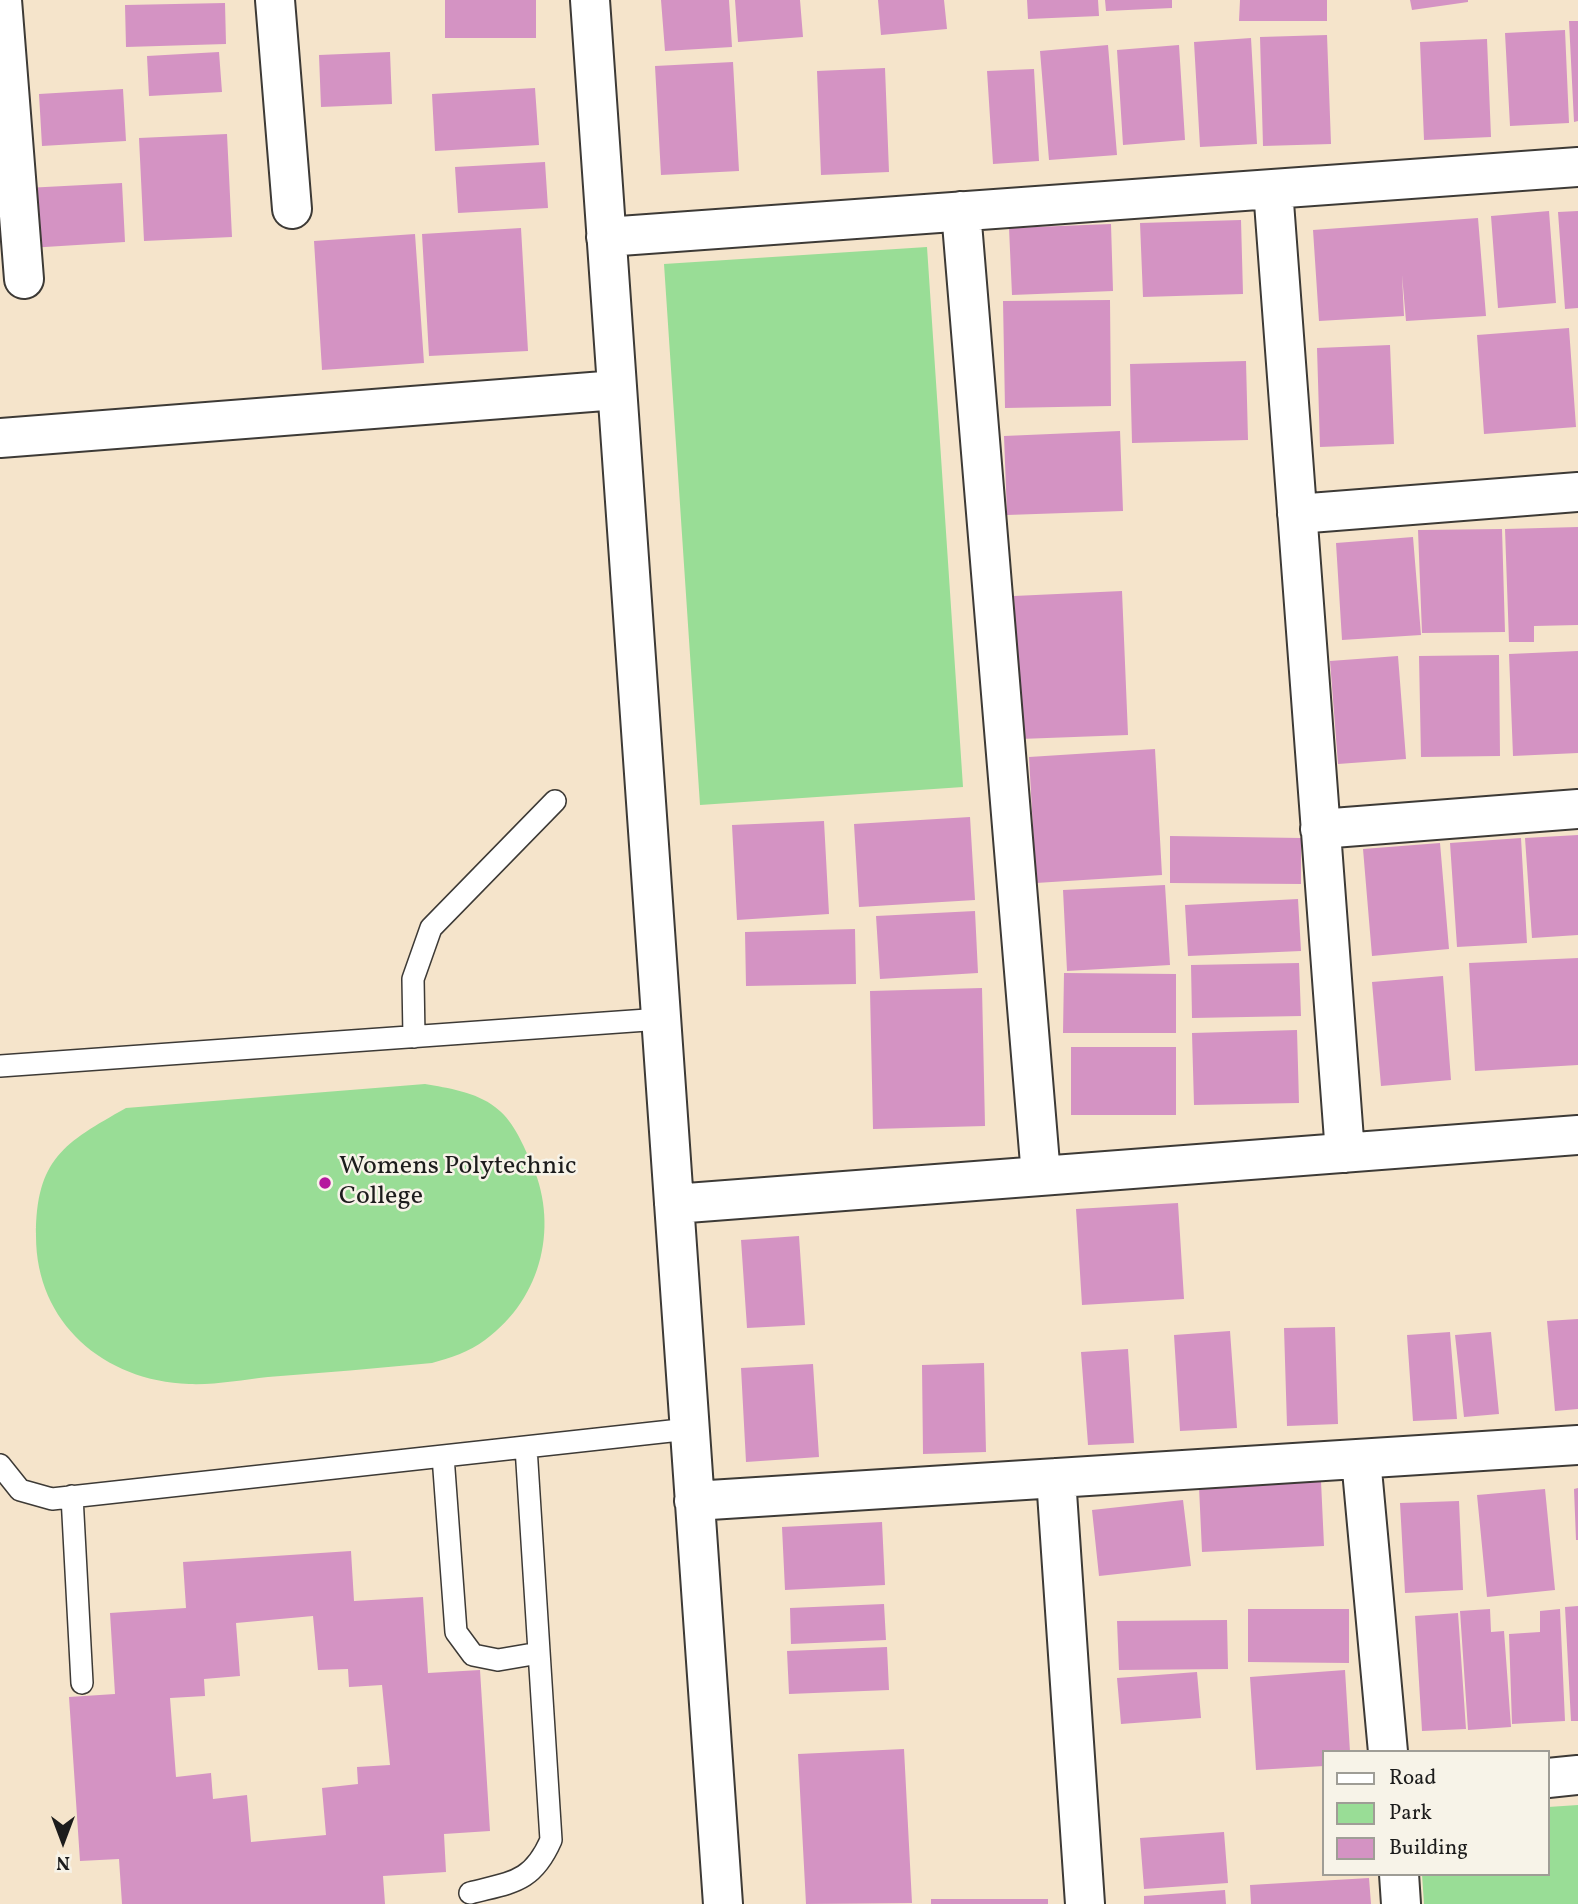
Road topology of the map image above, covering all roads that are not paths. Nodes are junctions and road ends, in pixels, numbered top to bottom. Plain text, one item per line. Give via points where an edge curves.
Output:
1 (2, 0) edge
2 (275, 0) edge
3 (590, 0) edge
4 (6, 127) edge
5 (1578, 167) edge
6 (1273, 189) junction
7 (292, 209) dead end
8 (961, 211) junction
9 (606, 237) junction
10 (24, 279) dead end
11 (617, 390) junction
12 (0, 438) edge
13 (1578, 492) edge
14 (1297, 514) junction
15 (555, 801) dead end
16 (1578, 808) edge
17 (1320, 829) junction
18 (661, 1019) junction
19 (414, 1037) junction
20 (0, 1066) edge
21 (1578, 1135) edge
22 (1345, 1153) junction
23 (1041, 1176) junction
24 (674, 1204) junction
25 (690, 1429) junction
26 (1578, 1445) edge
27 (526, 1447) junction
28 (443, 1455) junction
29 (1362, 1459) junction
30 (0, 1465) edge
31 (1056, 1478) junction
32 (72, 1496) junction
33 (695, 1501) junction
34 (539, 1653) junction
35 (82, 1682) dead end
36 (1388, 1750) edge
37 (1578, 1775) edge
38 (1550, 1778) edge
39 (1399, 1876) edge
40 (470, 1893) dead end
41 (723, 1904) edge
42 (1085, 1904) edge
43 (1401, 1904) edge

1 - 4 street
2 - 7 street
3 - 9 street
4 - 10 street
5 - 6 street
6 - 8 street
6 - 14 street
8 - 9 street
8 - 23 street
9 - 11 street
11 - 12 street
11 - 18 street
13 - 14 street
14 - 17 street
15 - 19 lane via 431,929 413,979
16 - 17 street
17 - 22 street
18 - 19 lane
18 - 24 street
19 - 20 lane
21 - 22 street
22 - 23 street
23 - 24 street
24 - 25 street
25 - 27 lane
25 - 33 street
26 - 29 street
27 - 28 lane
27 - 34 lane
28 - 32 lane
28 - 34 lane via 456,1632 473,1655 498,1660
29 - 31 street
29 - 36 street
30 - 32 lane via 20,1490 52,1499
31 - 33 street
31 - 42 street
32 - 35 lane
33 - 41 street
34 - 40 lane via 551,1840 541,1863 524,1879
37 - 38 street
39 - 43 street

